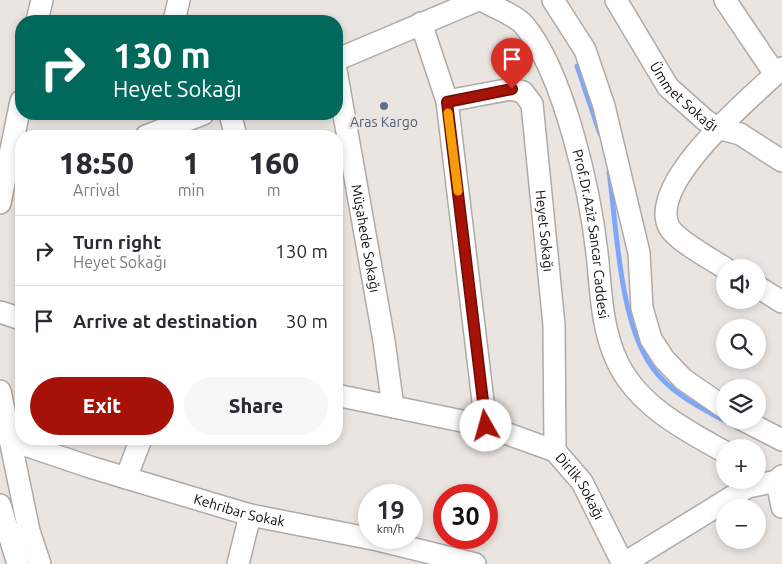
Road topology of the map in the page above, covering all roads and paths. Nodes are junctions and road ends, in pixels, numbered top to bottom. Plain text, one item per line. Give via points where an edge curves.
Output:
1 (42, 0) edge
2 (179, 0) edge
3 (480, 0) edge
4 (553, 0) edge
5 (616, 0) edge
6 (725, 0) edge
7 (38, 15) edge
8 (175, 15) edge
9 (421, 23) junction
10 (343, 57) edge
11 (779, 71) edge
12 (447, 102) junction
13 (343, 110) edge
14 (187, 120) edge
15 (717, 128) junction
16 (162, 130) edge
17 (15, 138) edge
18 (782, 161) edge
19 (6, 193) edge
20 (716, 262) edge
21 (766, 292) edge
22 (782, 302) edge
23 (0, 312) edge
24 (15, 317) edge
25 (0, 391) edge
26 (343, 396) edge
27 (716, 402) edge
28 (393, 407) junction
29 (486, 426) junction
30 (761, 429) edge
31 (10, 440) junction
32 (782, 440) edge
33 (15, 442) edge
34 (25, 445) edge
35 (139, 445) edge
36 (716, 447) edge
37 (555, 451) junction
38 (766, 474) edge
39 (126, 478) junction
40 (780, 480) edge
41 (0, 505) edge
42 (782, 507) edge
43 (250, 515) junction
44 (18, 564) edge
45 (40, 564) edge
46 (238, 564) edge
47 (475, 564) edge
48 (623, 564) edge

1 - 7 street
2 - 8 street
3 - 9 street
3 - 36 street, Prof.Dr.Aziz Sancar Caddesi via 523,23 548,63 570,126 582,175 597,253 607,332 617,361 631,383 650,403 687,431
4 - 27 street via 585,50 604,106 639,253 642,308 651,339 683,379
5 - 15 street, Ümmet Sokağı via 668,87
6 - 11 street
9 - 10 street
9 - 12 street
11 - 15 street
12 - 29 street
12 - 37 street, Heyet Sokağı via 512,89 523,92 532,104 554,325
13 - 28 street, Müşahede Sokağı
14 - 16 street
15 - 18 street, Ümmet Sokağı via 740,134
15 - 20 street via 675,182 667,213 670,227 679,237
17 - 19 street
21 - 22 street
23 - 24 street
25 - 31 street
26 - 28 street, Dirlik Sokağı
28 - 29 street, Dirlik Sokağı
29 - 37 street, Dirlik Sokağı
30 - 32 street
31 - 33 street, Kehribar Sokak
31 - 45 street via 29,530
34 - 39 street, Kehribar Sokak
35 - 39 street
37 - 48 street, Dirlik Sokağı via 582,482
38 - 40 street
39 - 43 street, Kehribar Sokak
40 - 42 street
40 - 48 street via 748,487
41 - 44 street
43 - 46 street
43 - 47 street, Kehribar Sokak via 378,540

